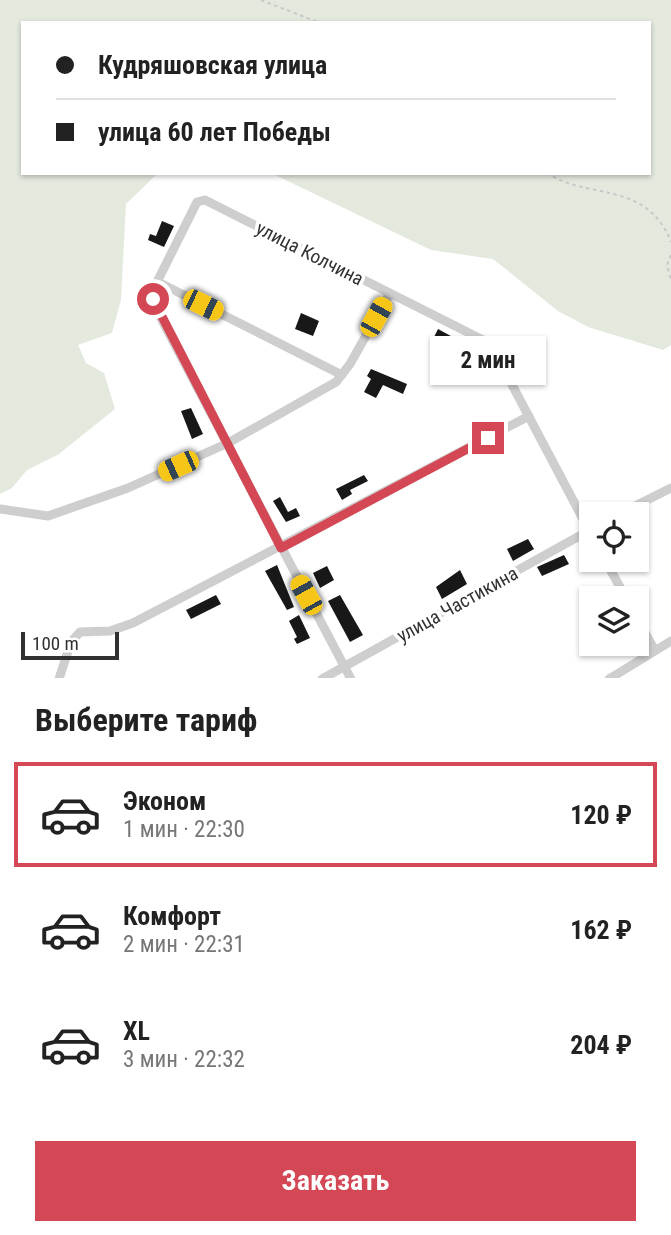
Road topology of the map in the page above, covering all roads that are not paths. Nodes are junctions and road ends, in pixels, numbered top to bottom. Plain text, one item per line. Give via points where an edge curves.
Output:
1 (158, 282) junction
2 (390, 293) junction
3 (342, 375) junction
4 (529, 416) junction
5 (228, 443) junction
6 (671, 488) edge
7 (643, 502) edge
8 (0, 509) edge
9 (579, 511) edge
10 (579, 538) edge
11 (281, 548) junction
12 (649, 640) edge
13 (671, 641) edge
14 (654, 649) junction
15 (344, 665) junction
16 (59, 678) edge
17 (322, 678) edge
18 (351, 678) edge
19 (609, 678) edge

1 - 2 street, улица Колчина via 197,202 205,200
1 - 3 street
1 - 5 street via 153,299 156,309
2 - 3 street
2 - 4 street, улица Колчина via 485,341
3 - 5 street
4 - 9 street, улица Колчина
4 - 11 street
5 - 8 street via 128,488 48,516
5 - 11 street
6 - 7 street
10 - 15 street, улица Частикина
11 - 15 street
11 - 16 street via 126,626 80,632 71,642
12 - 14 street
13 - 14 street
14 - 19 street
15 - 17 street, улица Частикина
15 - 18 street

